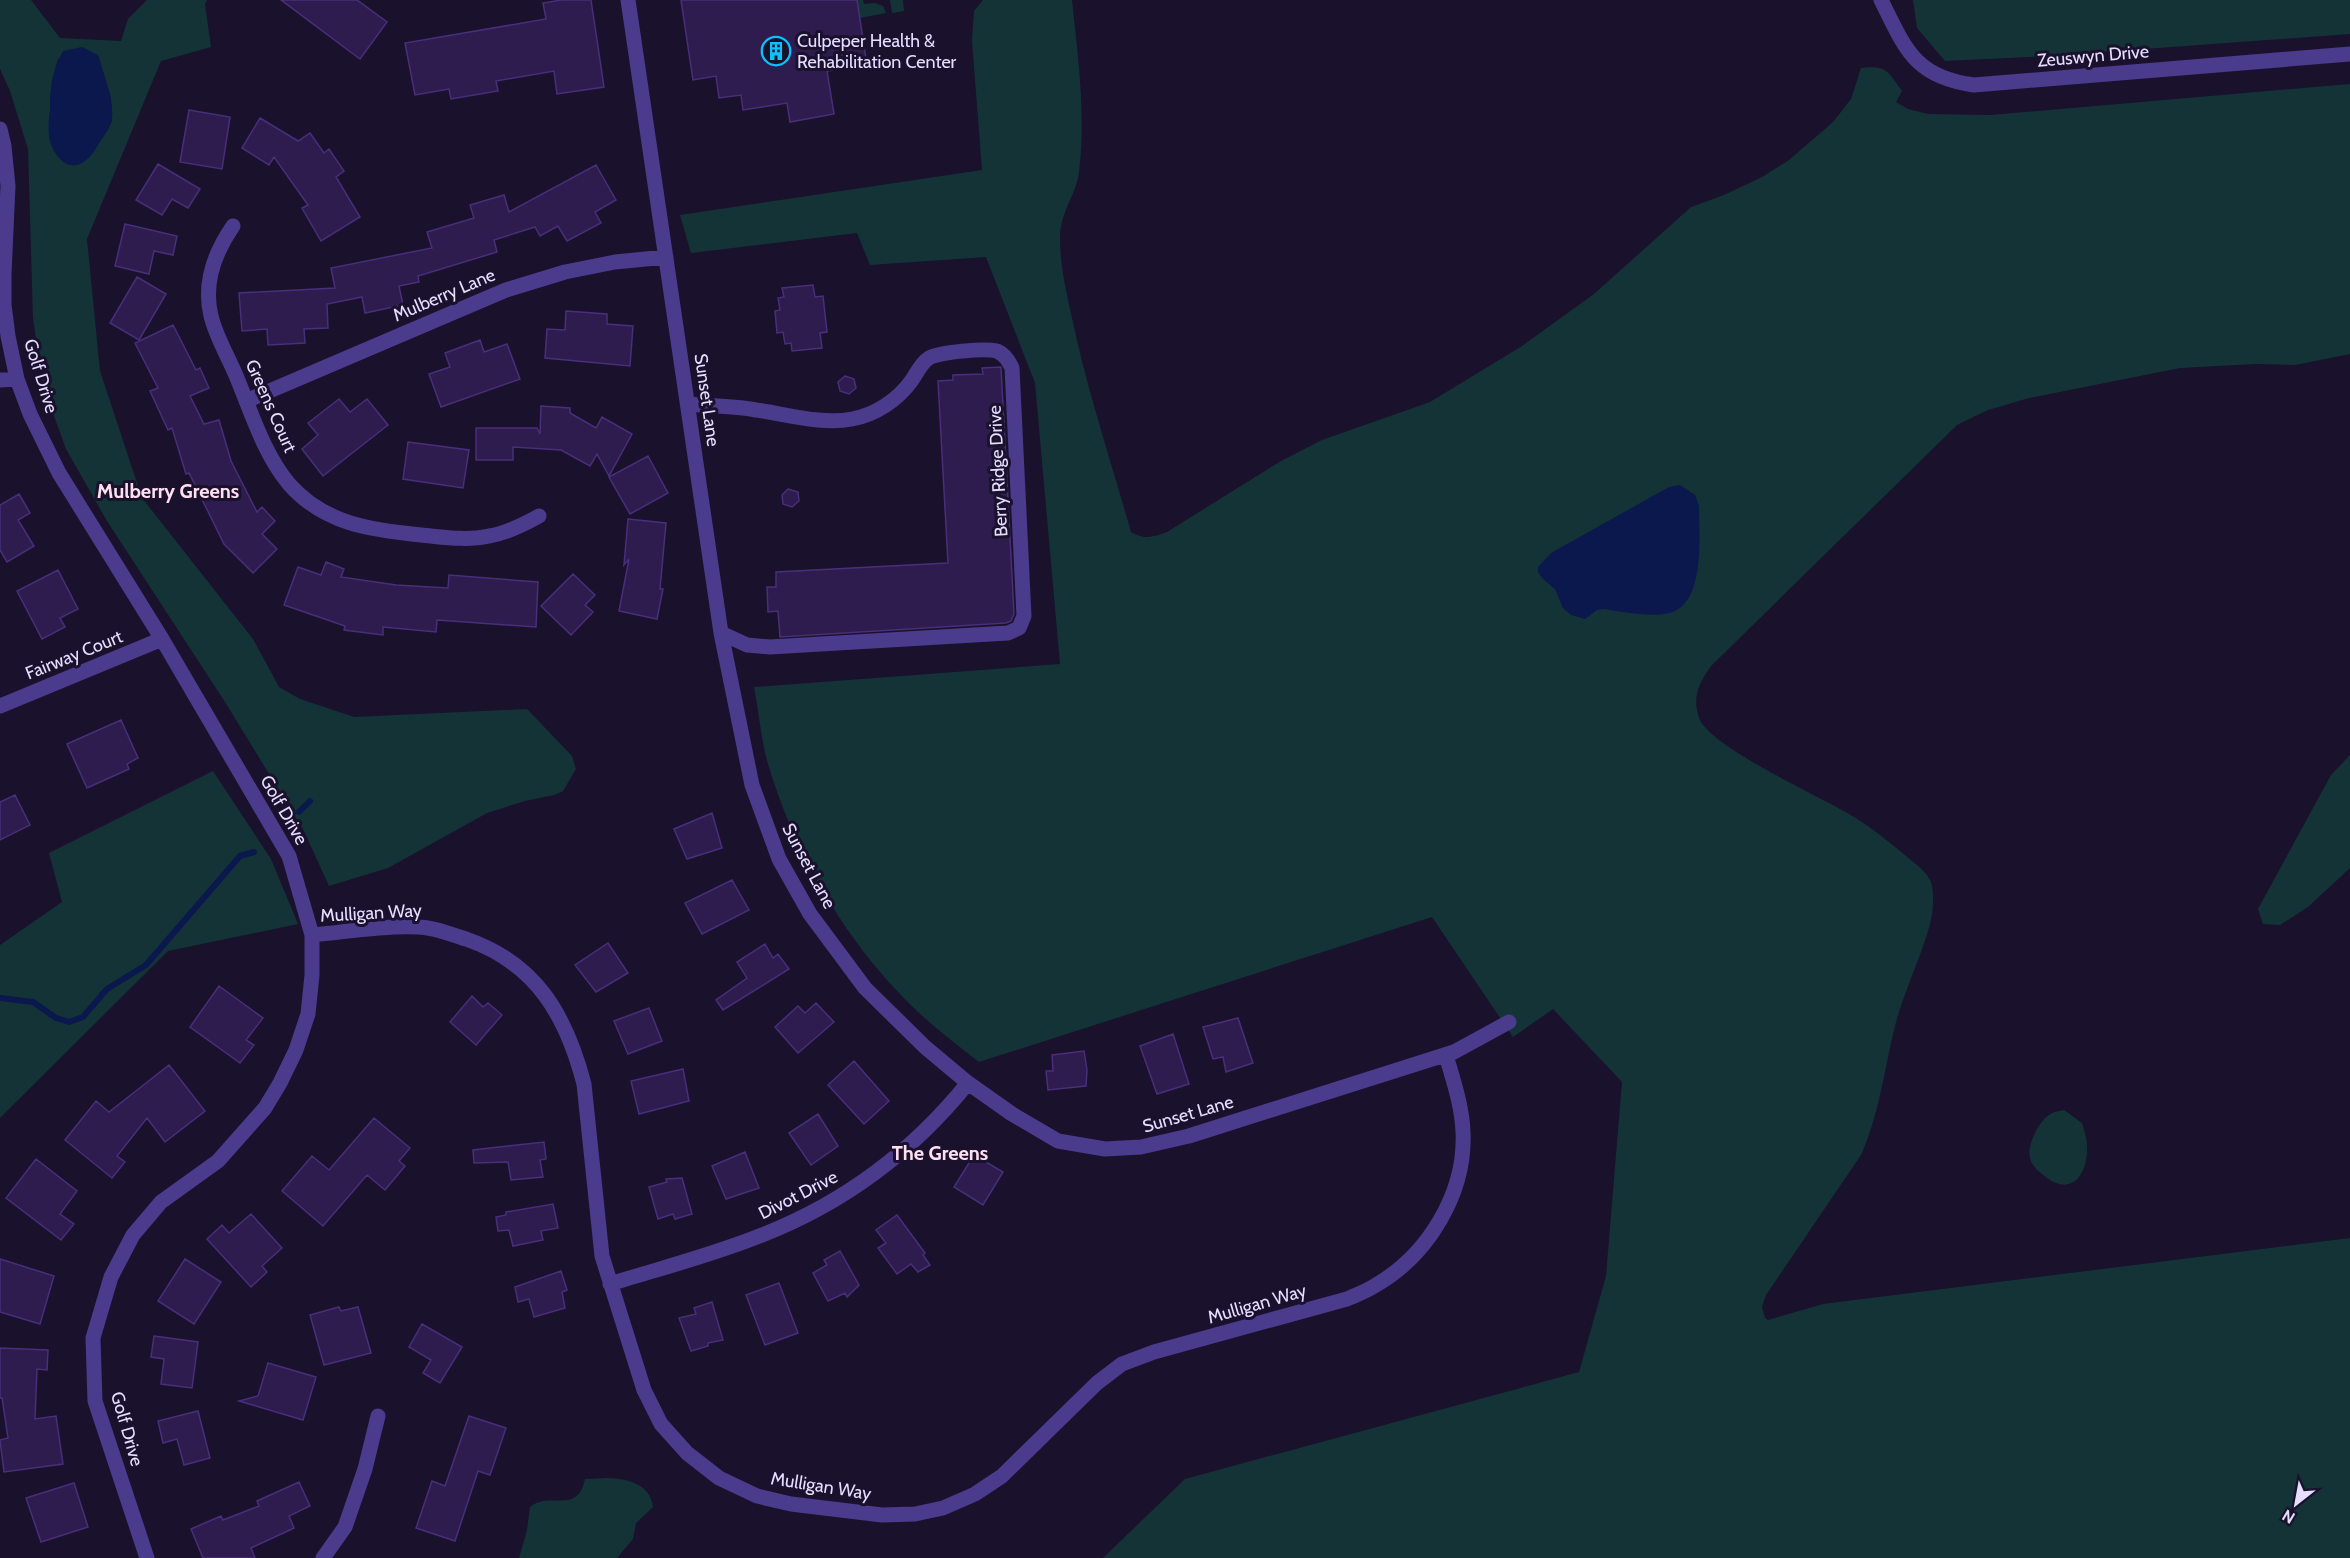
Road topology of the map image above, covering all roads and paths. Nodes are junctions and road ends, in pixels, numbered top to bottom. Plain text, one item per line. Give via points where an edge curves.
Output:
1 (628, 0) edge
2 (1881, 0) edge
3 (2350, 54) edge
4 (0, 129) edge
5 (233, 226) dead end
6 (666, 257) junction
7 (17, 379) junction
8 (0, 380) edge
9 (246, 401) junction
10 (688, 404) junction
11 (539, 516) dead end
12 (721, 633) junction
13 (162, 639) junction
14 (0, 706) edge
15 (312, 935) junction
16 (1509, 1022) dead end
17 (1446, 1055) junction
18 (968, 1083) junction
19 (610, 1284) junction
20 (378, 1416) dead end
21 (147, 1558) edge
22 (323, 1558) edge

1 - 6 street, Sunset Lane
2 - 3 street, Zeuswyn Drive via 1904,46 1919,64 1954,83 1974,85
4 - 7 street, Golf Drive via 8,186 4,305
5 - 9 street, Greens Court via 221,244 209,290 211,316
6 - 9 street, Mulberry Lane via 565,272 506,290
6 - 10 street, Sunset Lane
7 - 8 street
7 - 13 street, Golf Drive via 59,473
9 - 11 street, Greens Court via 271,459 290,485 327,514 346,522 371,530 457,539 517,528
10 - 12 street, Sunset Lane
10 - 12 street, Berry Ridge Drive via 755,409 828,421 851,419 872,413 895,398 924,362 934,356 996,351 1012,368 1024,616 1019,628 1008,633 770,647 736,641
12 - 18 street, Sunset Lane via 752,786 779,859 810,914 864,988 902,1027
13 - 14 street, Fairway Court
13 - 15 street, Golf Drive via 289,856
15 - 19 street, Mulligan Way via 405,927 435,930 486,947 518,966 538,986 567,1031 584,1084 602,1256
15 - 21 street, Golf Drive via 308,1014 280,1083 265,1108 218,1161 161,1202 133,1235 111,1277 93,1338 96,1401
16 - 17 street, Sunset Lane
17 - 18 street, Sunset Lane via 1189,1136 1123,1149 1058,1141
17 - 19 street, Mulligan Way via 1462,1120 1460,1168 1436,1228 1403,1266 1375,1286 1347,1299 1122,1364 1097,1383 1002,1476 943,1508 891,1516 791,1504 744,1491 703,1467 673,1439 651,1406
18 - 19 street, Divot Drive via 941,1116 894,1159 818,1210 760,1236
20 - 22 street via 345,1527

